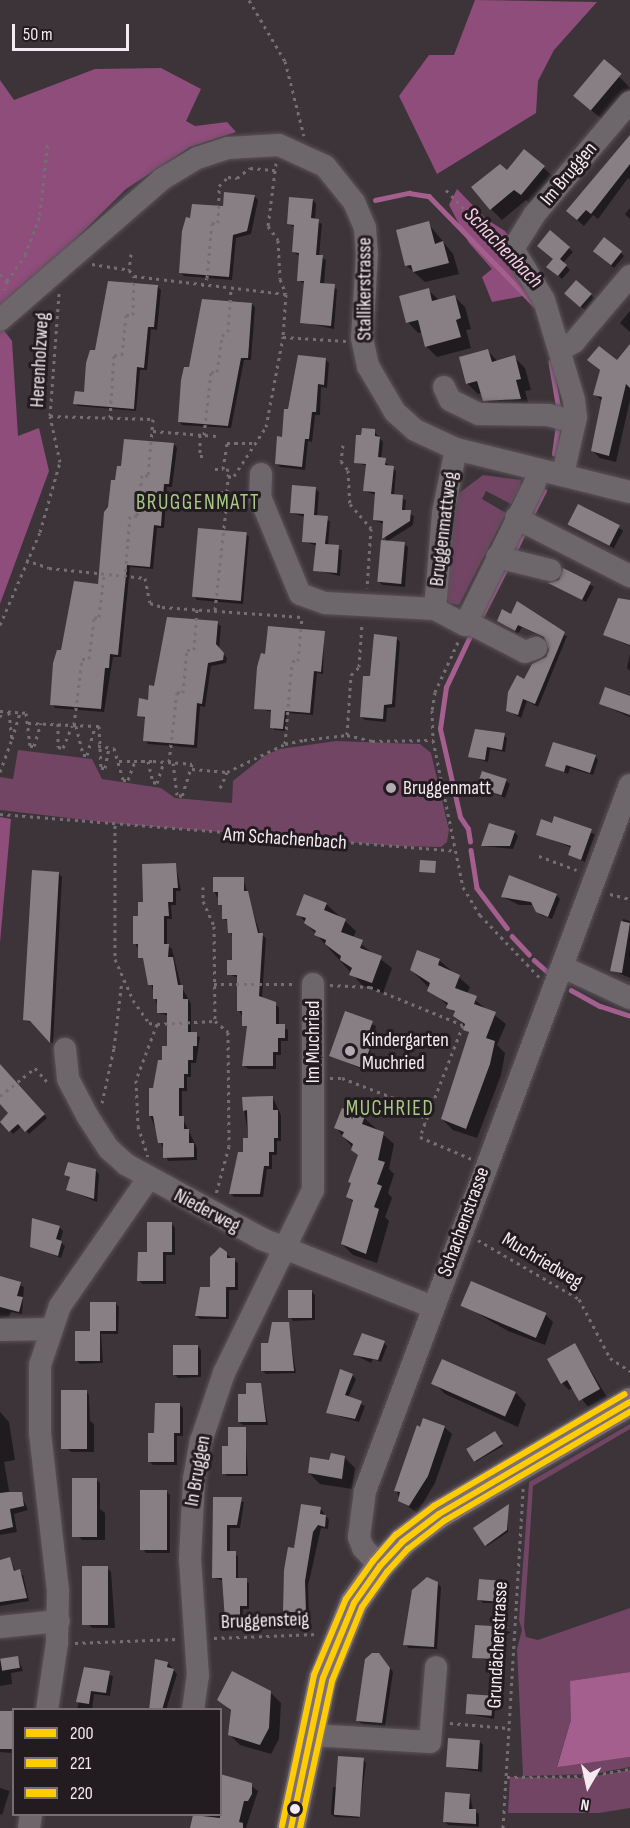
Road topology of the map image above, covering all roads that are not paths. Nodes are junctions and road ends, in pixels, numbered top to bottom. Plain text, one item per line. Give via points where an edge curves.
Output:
1 (630, 102) edge
2 (630, 276) edge
3 (1, 309) edge
4 (561, 349) junction
5 (444, 387) dead end
6 (563, 418) junction
7 (456, 449) junction
8 (261, 474) dead end
9 (563, 474) junction
10 (535, 483) dead end
11 (630, 492) edge
12 (516, 518) junction
13 (497, 557) junction
14 (550, 570) dead end
15 (630, 576) edge
16 (435, 609) junction
17 (466, 623) junction
18 (536, 648) dead end
19 (630, 785) edge
20 (562, 967) junction
21 (313, 984) road end
22 (630, 998) edge
23 (65, 1049) dead end
24 (149, 1171) junction
25 (287, 1250) junction
26 (433, 1306) junction
27 (51, 1329) junction
28 (0, 1330) edge
29 (630, 1402) edge
30 (380, 1566) junction
31 (59, 1622) junction
32 (0, 1627) edge
33 (436, 1667) dead end
34 (47, 1708) edge
35 (193, 1708) edge
36 (311, 1735) junction
37 (291, 1828) edge

1 - 4 street, Im Bruggen via 534,215 513,249 544,300
2 - 4 street via 574,342
3 - 7 street, Stallikerstrasse via 162,179 212,153 257,144 279,145 325,166 354,202 365,228 368,254 362,338 368,366 395,412 415,430
4 - 6 street via 574,400
5 - 6 street via 450,400 479,414
6 - 9 street
7 - 9 street, Stallikerstrasse
7 - 16 street, Bruggenmattweg via 443,513
8 - 16 street, Bruggenmattweg via 260,497 300,594 325,603
9 - 11 street, Stallikerstrasse
10 - 12 street
12 - 13 street
12 - 15 street
13 - 14 street
13 - 17 street
16 - 17 street, Bruggenmattweg
17 - 18 street via 525,652
19 - 20 street, Schachenstrasse via 600,885
20 - 22 street
20 - 26 street, Schachenstrasse
21 - 25 street, Im Muchried via 313,1190
23 - 24 street, Niederweg via 68,1079 93,1126 109,1149
24 - 25 street, Niederweg
24 - 27 street via 81,1273
25 - 26 street, Niederweg
25 - 35 street, In Bruggen via 224,1373 201,1441 190,1518 198,1676
26 - 30 street, Schachenstrasse via 362,1505 359,1537 363,1548
27 - 28 street
27 - 31 street via 40,1365 38,1395
29 - 30 main road via 438,1514 402,1542
30 - 36 main road via 354,1603 337,1637 323,1678
31 - 32 street
31 - 34 street
33 - 36 street via 430,1742
36 - 37 main road

